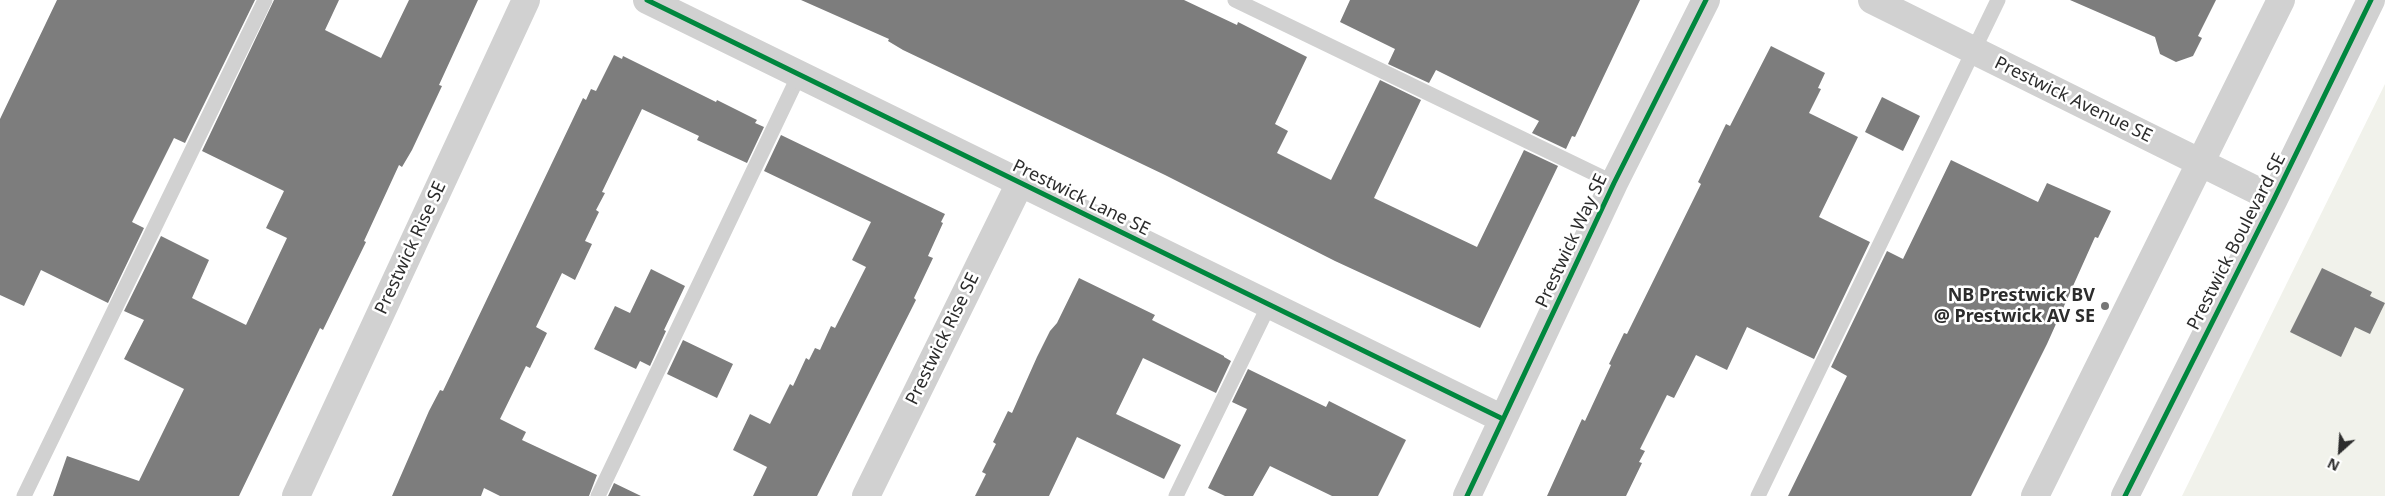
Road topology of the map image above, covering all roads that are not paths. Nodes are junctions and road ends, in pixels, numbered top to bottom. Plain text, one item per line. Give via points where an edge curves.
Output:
1 (265, 0) edge
2 (526, 0) edge
3 (647, 0) edge
4 (1236, 0) edge
5 (1706, 0) edge
6 (1872, 0) edge
7 (1998, 0) edge
8 (2281, 0) edge
9 (2371, 0) edge
10 (1972, 50) junction
11 (799, 74) junction
12 (2200, 162) junction
13 (1020, 183) junction
14 (1614, 183) junction
15 (2274, 199) junction
16 (1268, 305) junction
17 (1503, 419) junction
18 (24, 496) edge
19 (296, 496) edge
20 (598, 496) edge
21 (866, 496) edge
22 (1176, 496) edge
23 (1467, 496) edge
24 (1758, 496) edge
25 (2035, 496) edge
26 (2124, 496) edge

1 - 18 lane
2 - 19 street, Prestwick Rise SE
3 - 11 street, Prestwick Lane SE
4 - 14 lane
5 - 14 street, Prestwick Way SE
6 - 10 street, Prestwick Avenue SE
7 - 10 lane
8 - 12 street
9 - 15 street, Prestwick Boulevard SE
10 - 12 street, Prestwick Avenue SE
10 - 24 lane
11 - 13 street, Prestwick Lane SE
11 - 20 lane
12 - 15 street, Prestwick Avenue SE
12 - 25 street
13 - 16 street, Prestwick Lane SE
13 - 21 street, Prestwick Rise SE
14 - 17 street, Prestwick Way SE
15 - 26 street, Prestwick Boulevard SE
16 - 17 street, Prestwick Lane SE
16 - 22 lane
17 - 23 street, Prestwick Way SE

